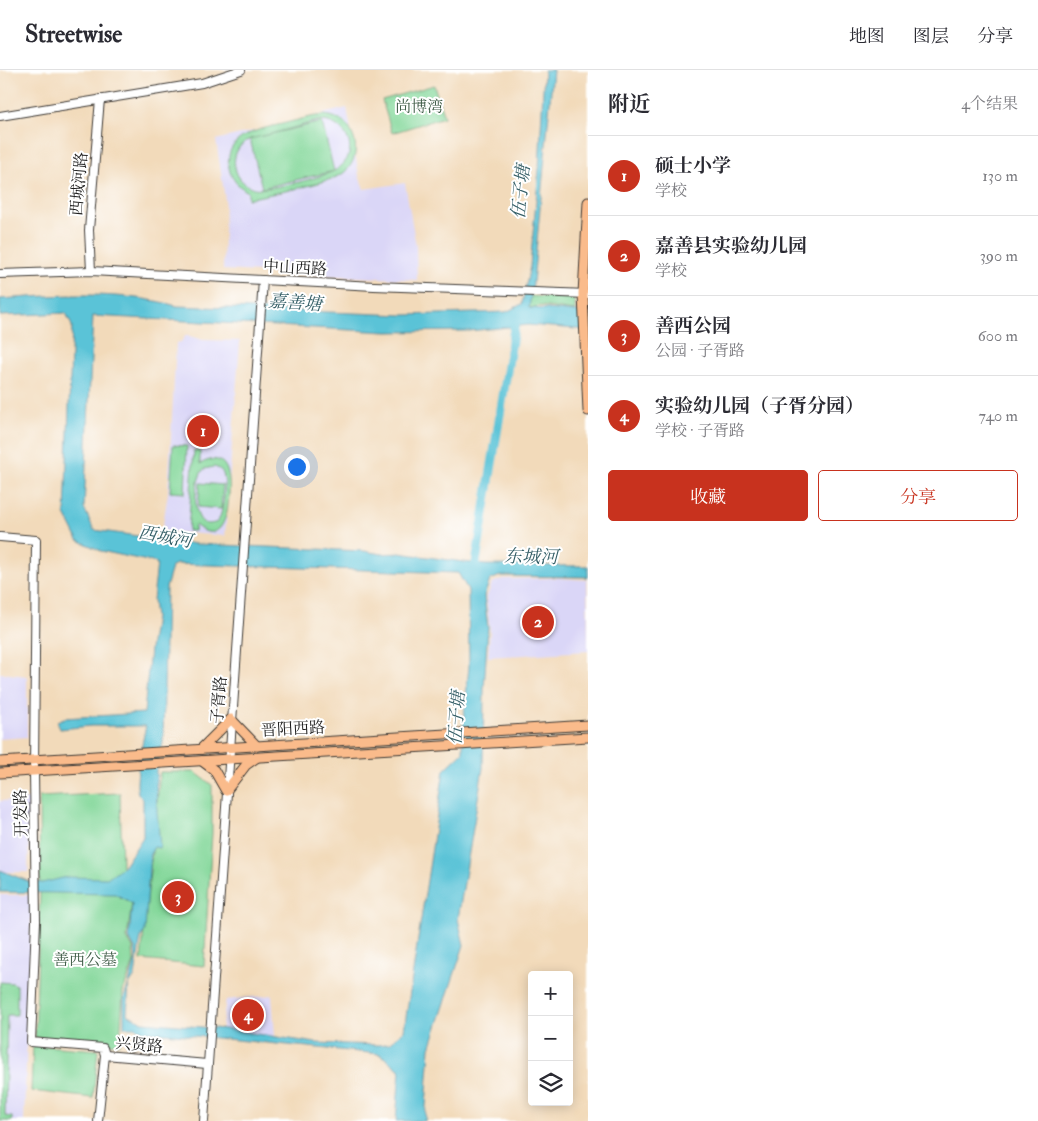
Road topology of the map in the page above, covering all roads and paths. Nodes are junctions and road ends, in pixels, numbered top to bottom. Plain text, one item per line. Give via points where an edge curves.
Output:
1 (241, 70) edge
2 (100, 99) junction
3 (0, 116) edge
4 (588, 202) edge
5 (91, 271) junction
6 (0, 274) edge
7 (262, 280) junction
8 (586, 294) edge
9 (588, 411) edge
10 (0, 537) edge
11 (231, 720) junction
12 (588, 725) edge
13 (588, 737) edge
14 (256, 746) junction
15 (229, 747) junction
16 (202, 749) junction
17 (256, 758) junction
18 (228, 759) junction
19 (35, 760) junction
20 (202, 761) junction
21 (0, 762) edge
22 (34, 771) junction
23 (0, 773) edge
24 (226, 791) junction
25 (105, 1055) junction
26 (207, 1064) junction
27 (98, 1121) edge
28 (204, 1121) edge

1 - 2 street via 202,83
2 - 3 street
2 - 5 street, 西城河路 via 89,230
4 - 8 main road
5 - 6 street, 中山西路
5 - 7 street, 中山西路
7 - 8 street, 中山西路
7 - 11 street, 子胥路
8 - 9 main road
10 - 19 street, 开发路 via 36,540
11 - 14 main road
11 - 15 street, 子胥路
11 - 16 main road
12 - 14 main road, 晋阳西路
13 - 17 main road, 晋阳西路
14 - 15 main road, 晋阳西路
15 - 16 main road, 晋阳西路
15 - 18 street, 子胥路
16 - 19 main road, 晋阳西路
17 - 18 main road, 晋阳西路
17 - 24 main road
18 - 20 main road, 晋阳西路
18 - 24 street, 子胥路
19 - 21 main road, 晋阳西路
19 - 22 street, 开发路
20 - 22 main road, 晋阳西路
20 - 24 main road via 214,770
22 - 23 main road, 晋阳西路
22 - 25 street, 开发路 via 36,897 31,1042 103,1048
24 - 26 street, 子胥路
25 - 26 street, 兴贤路
25 - 27 street, 兴贤路
26 - 28 street, 子胥路

